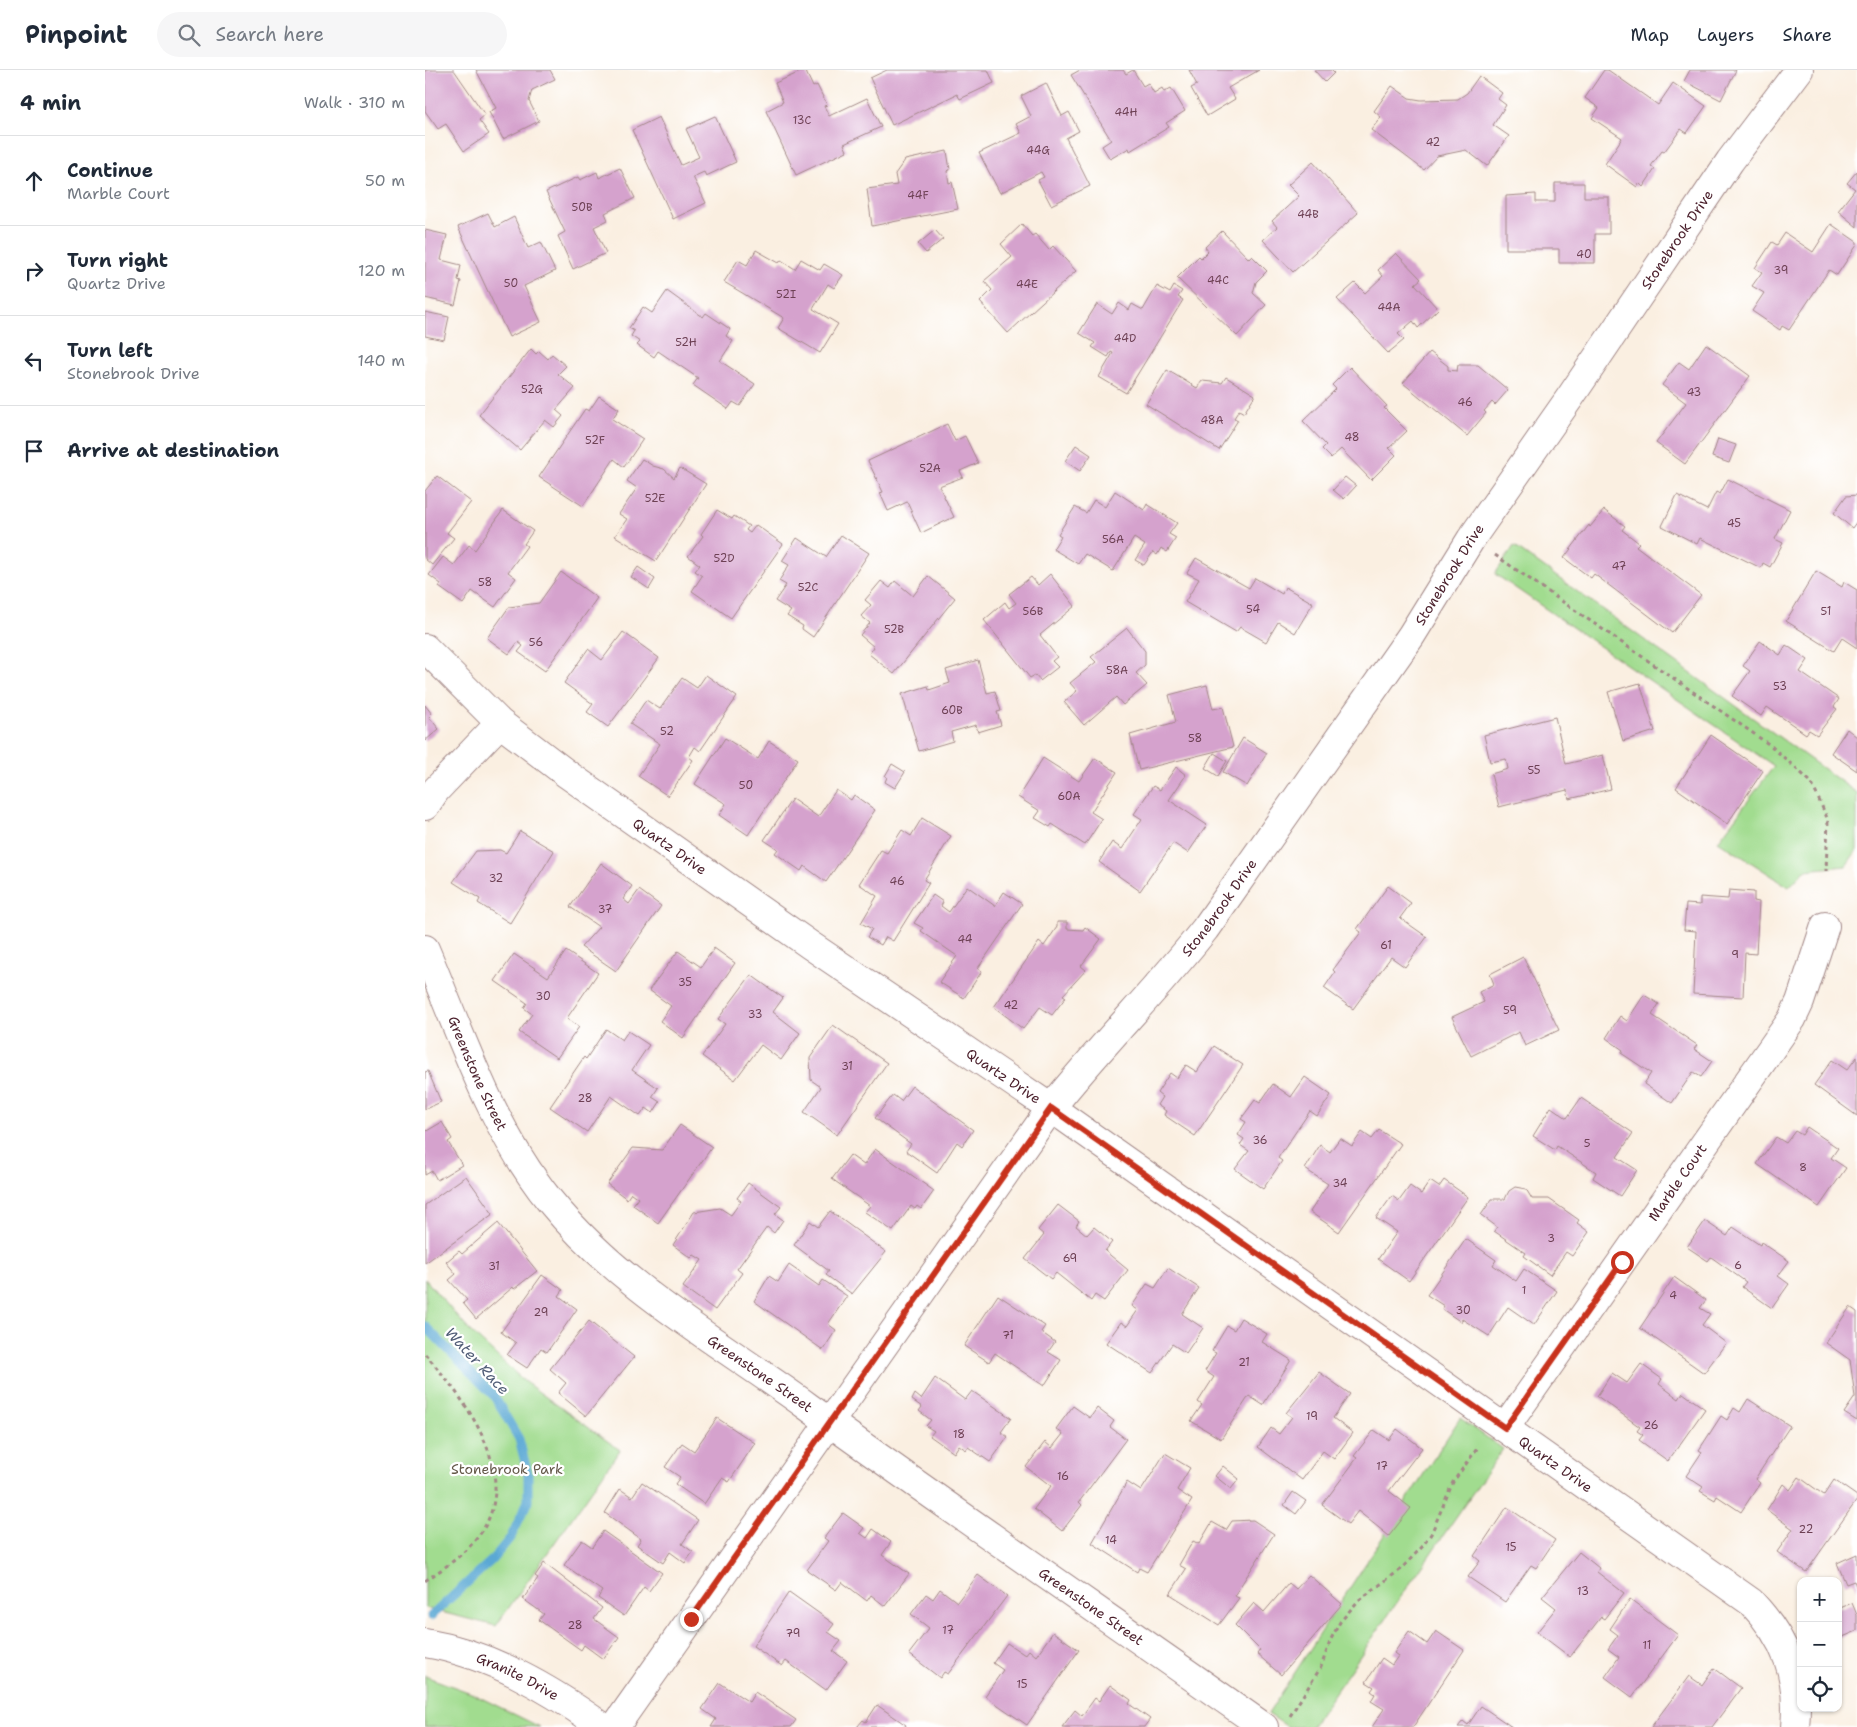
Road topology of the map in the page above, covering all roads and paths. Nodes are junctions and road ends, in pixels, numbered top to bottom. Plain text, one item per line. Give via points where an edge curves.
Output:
1 (1799, 70) edge
2 (1471, 539) junction
3 (425, 648) edge
4 (500, 723) junction
5 (425, 806) edge
6 (1826, 871) dead end
7 (1825, 926) dead end
8 (425, 949) edge
9 (1051, 1108) junction
10 (425, 1354) edge
11 (829, 1422) junction
12 (1501, 1425) junction
13 (425, 1581) edge
14 (425, 1643) edge
15 (1276, 1723) edge
16 (603, 1727) edge
17 (615, 1727) edge
18 (1795, 1727) edge

1 - 2 street, Stonebrook Drive via 1730,161
2 - 6 path via 1770,745 1811,782 1828,820
2 - 9 street, Stonebrook Drive via 1411,636 1205,930
3 - 4 street, Quartz Drive
4 - 5 street via 436,790
4 - 9 street, Quartz Drive via 809,945
7 - 12 street, Marble Court via 1801,1002 1792,1019
8 - 11 street, Greenstone Street via 501,1126 549,1199 581,1237 642,1290
9 - 11 street, Stonebrook Drive
9 - 12 street, Quartz Drive
10 - 13 path via 458,1395 481,1432 491,1461 494,1496 488,1521 472,1545
11 - 15 street, Greenstone Street
11 - 17 street, Stonebrook Drive
12 - 15 path via 1453,1482 1431,1534 1422,1547 1400,1570 1359,1600 1340,1622 1321,1667
12 - 18 street, Quartz Drive via 1731,1586 1767,1619 1780,1639 1792,1672
14 - 16 street, Granite Drive via 505,1668 570,1703

